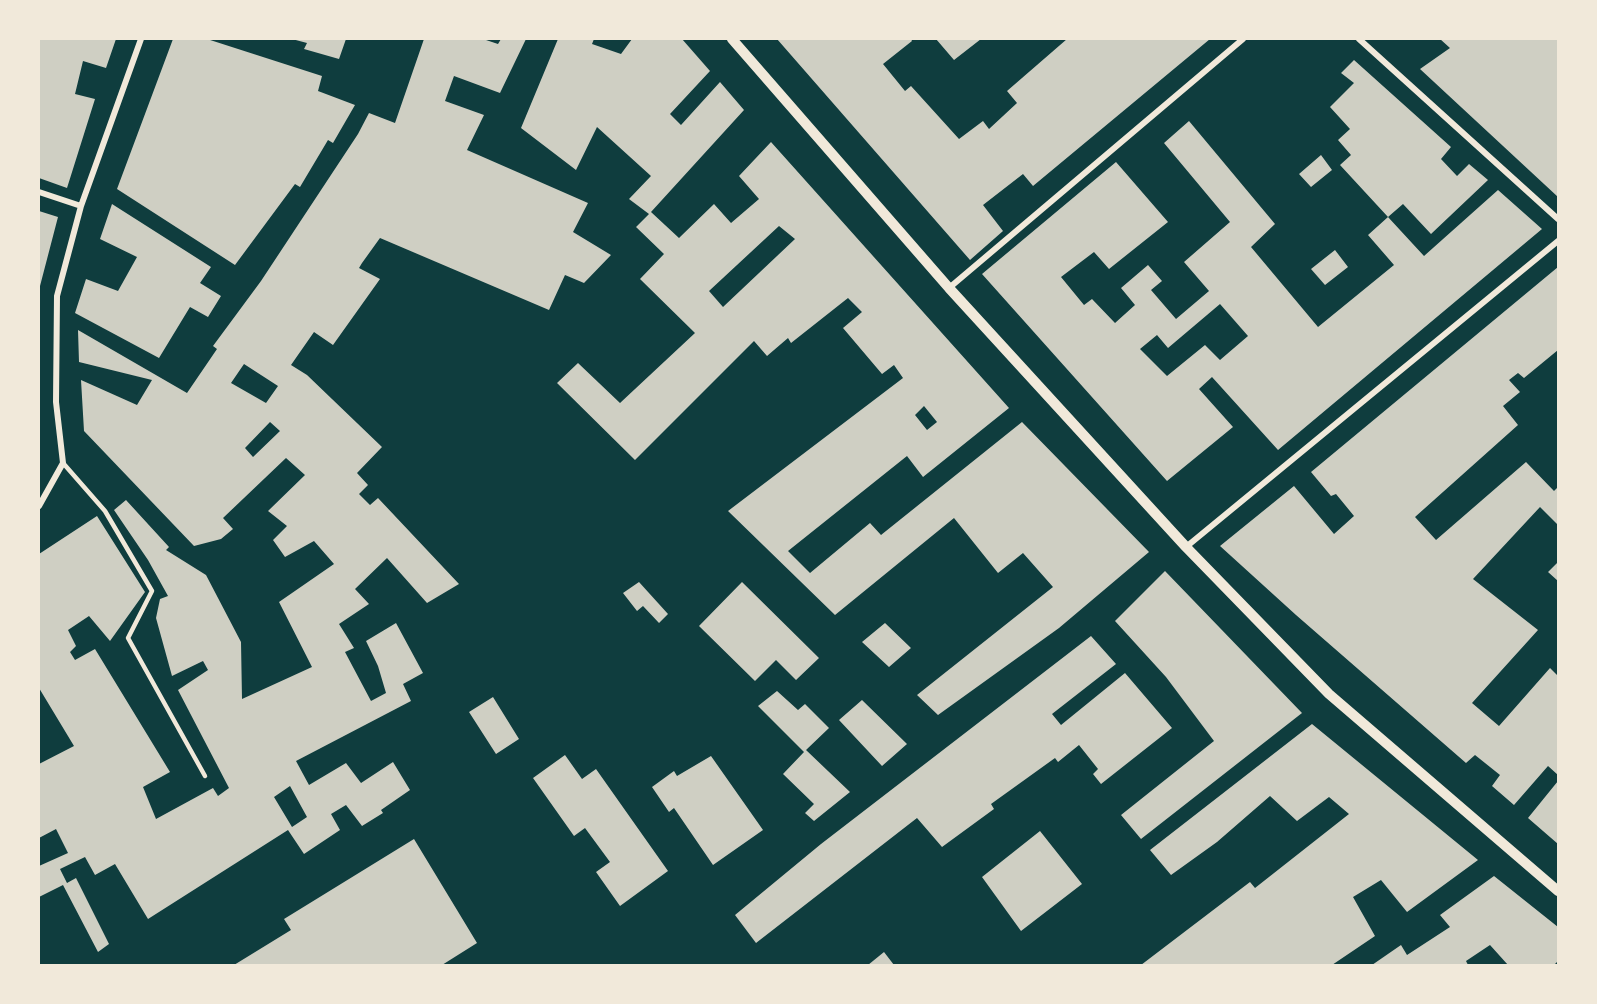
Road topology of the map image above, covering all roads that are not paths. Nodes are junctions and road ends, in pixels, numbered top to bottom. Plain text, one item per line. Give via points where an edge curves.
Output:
1 (141, 39) edge
2 (732, 39) edge
3 (1243, 39) edge
4 (1359, 39) edge
5 (39, 192) edge
6 (81, 206) junction
7 (1558, 219) edge
8 (1558, 241) edge
9 (949, 288) junction
10 (63, 463) junction
11 (39, 506) edge
12 (1186, 547) junction
13 (205, 776) dead end
14 (1558, 891) edge

1 - 6 street
2 - 9 street
3 - 9 street
4 - 7 street
5 - 6 street
6 - 10 street via 57,296 56,402
8 - 12 street
9 - 12 street
10 - 11 street
10 - 13 lane via 105,511 152,591 128,638
12 - 14 street via 1329,694

